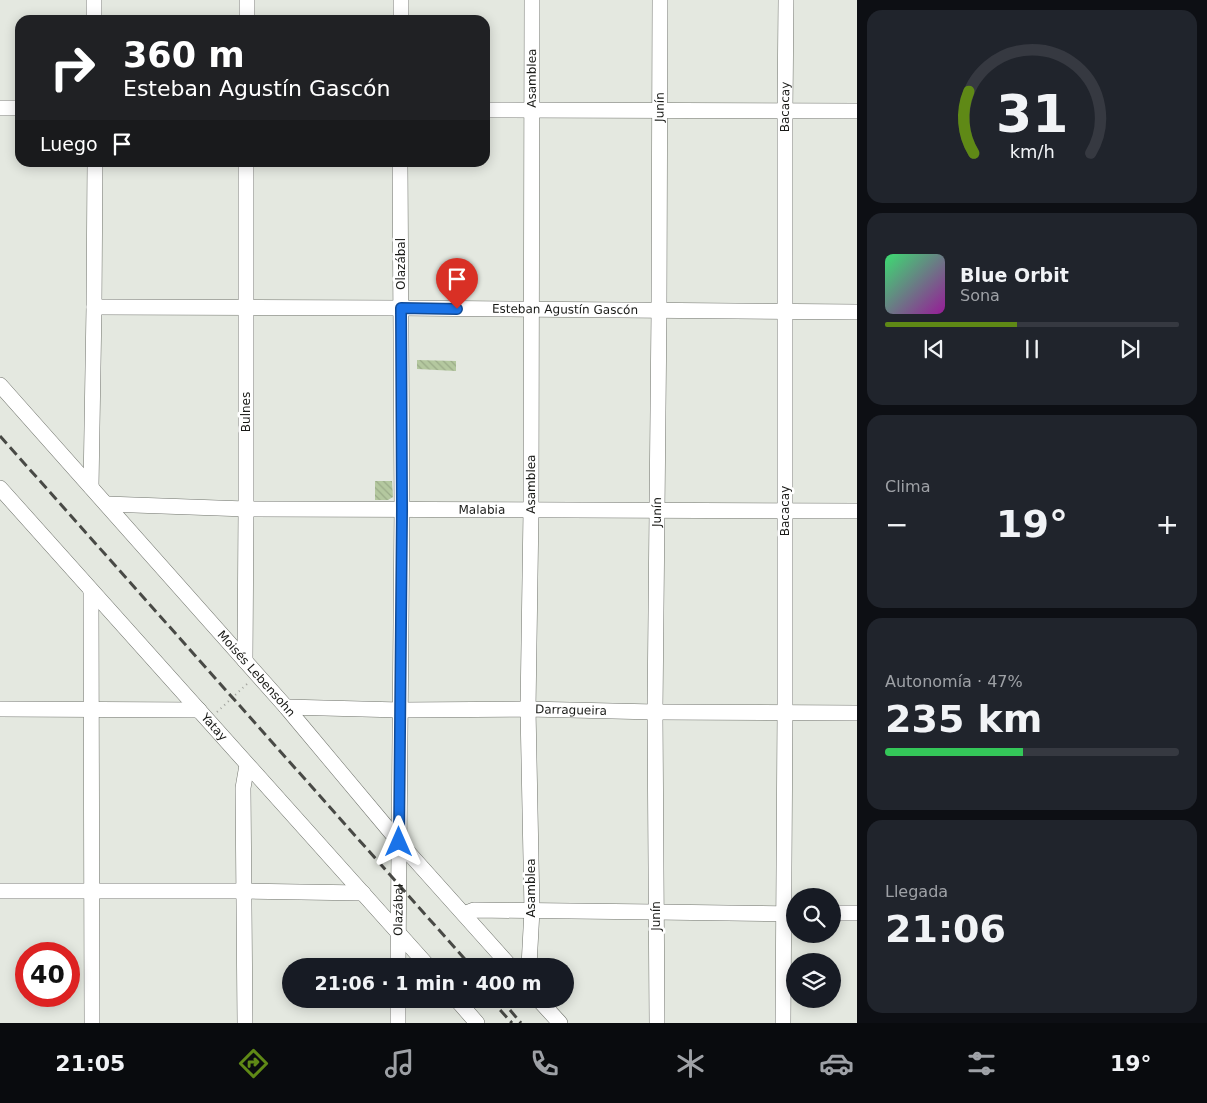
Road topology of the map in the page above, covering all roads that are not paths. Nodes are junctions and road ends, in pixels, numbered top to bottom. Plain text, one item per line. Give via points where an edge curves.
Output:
1 (94, 0) edge
2 (247, 0) edge
3 (401, 0) edge
4 (532, 0) edge
5 (660, 0) edge
6 (786, 0) edge
7 (94, 15) edge
8 (247, 15) edge
9 (401, 15) edge
10 (0, 108) edge
11 (15, 108) edge
12 (490, 110) edge
13 (785, 110) junction
14 (532, 111) junction
15 (659, 111) junction
16 (857, 112) edge
17 (95, 167) edge
18 (246, 167) edge
19 (400, 167) edge
20 (94, 307) junction
21 (246, 308) junction
22 (401, 308) junction
23 (531, 309) junction
24 (659, 311) junction
25 (785, 312) junction
26 (857, 312) edge
27 (0, 385) edge
28 (91, 487) junction
29 (0, 488) edge
30 (106, 504) junction
31 (246, 509) junction
32 (402, 510) junction
33 (531, 511) junction
34 (657, 511) junction
35 (785, 511) junction
36 (857, 511) edge
37 (91, 591) junction
38 (244, 661) junction
39 (286, 707) junction
40 (0, 709) edge
41 (528, 709) junction
42 (92, 710) junction
43 (400, 710) junction
44 (655, 712) junction
45 (785, 712) junction
46 (857, 713) edge
47 (203, 716) junction
48 (247, 765) junction
49 (399, 842) junction
50 (789, 888) edge
51 (0, 891) edge
52 (93, 891) junction
53 (245, 891) junction
54 (363, 893) junction
55 (532, 910) junction
56 (656, 912) junction
57 (857, 913) edge
58 (464, 914) junction
59 (786, 914) edge
60 (841, 914) edge
61 (398, 932) junction
62 (788, 943) edge
63 (398, 958) edge
64 (421, 958) edge
65 (503, 958) edge
66 (529, 958) edge
67 (398, 1008) edge
68 (464, 1008) edge
69 (546, 1008) edge
70 (92, 1023) edge
71 (244, 1023) edge
72 (398, 1023) edge
73 (477, 1023) edge
74 (560, 1023) edge
75 (657, 1023) edge
76 (783, 1023) edge

1 - 7 street
2 - 8 street
3 - 9 street
4 - 14 street, Asamblea
5 - 15 street, Junín
6 - 13 street, Bacacay
10 - 11 street
12 - 14 street
13 - 15 street
13 - 16 street
13 - 25 street, Bacacay
14 - 15 street
14 - 23 street, Asamblea
15 - 24 street, Junín
17 - 20 street
18 - 21 street, Bulnes
19 - 22 street, Olazábal
20 - 21 street, Esteban Agustín Gascón
20 - 28 street
21 - 22 street, Esteban Agustín Gascón
21 - 31 street, Bulnes
22 - 23 street, Esteban Agustín Gascón
22 - 32 street, Olazábal
23 - 24 street, Esteban Agustín Gascón
23 - 33 street, Asamblea
24 - 25 street, Esteban Agustín Gascón
24 - 34 street, Junín
25 - 26 street, Esteban Agustín Gascón
25 - 35 street, Bacacay
27 - 28 street, Moisés Lebensohn
28 - 30 street, Moisés Lebensohn
29 - 37 street, Yatay
30 - 31 street, Malabia
30 - 38 street, Moisés Lebensohn
31 - 32 street, Malabia
31 - 38 street, Bulnes
32 - 33 street, Malabia
32 - 43 street, Olazábal
33 - 34 street, Malabia
33 - 41 street, Asamblea
34 - 35 street, Malabia
34 - 44 street, Junín
35 - 36 street, Malabia
35 - 45 street, Bacacay
37 - 42 street
37 - 47 street, Yatay
38 - 39 street, Moisés Lebensohn
39 - 43 street, Darragueira
39 - 49 street, Moisés Lebensohn
40 - 42 street
41 - 43 street, Darragueira
41 - 44 street, Darragueira
41 - 55 street, Asamblea
42 - 47 street
42 - 52 street
43 - 49 street, Olazábal
44 - 45 street, Darragueira
44 - 56 street, Junín
45 - 46 street, Darragueira
45 - 50 street, Bacacay
47 - 48 street, Yatay
48 - 53 street via 244,788
48 - 54 street, Yatay
49 - 58 street, Moisés Lebensohn
49 - 61 street, Olazábal
51 - 52 street
52 - 53 street
52 - 70 street
53 - 54 street
53 - 71 street
54 - 61 street, Yatay
55 - 56 street
55 - 58 street via 474,910
55 - 66 street, Asamblea
56 - 59 street
56 - 75 street, Junín
57 - 60 street
58 - 65 street, Moisés Lebensohn
61 - 63 street, Olazábal
61 - 64 street, Yatay
62 - 76 street, Bacacay
67 - 72 street
68 - 73 street
69 - 74 street

